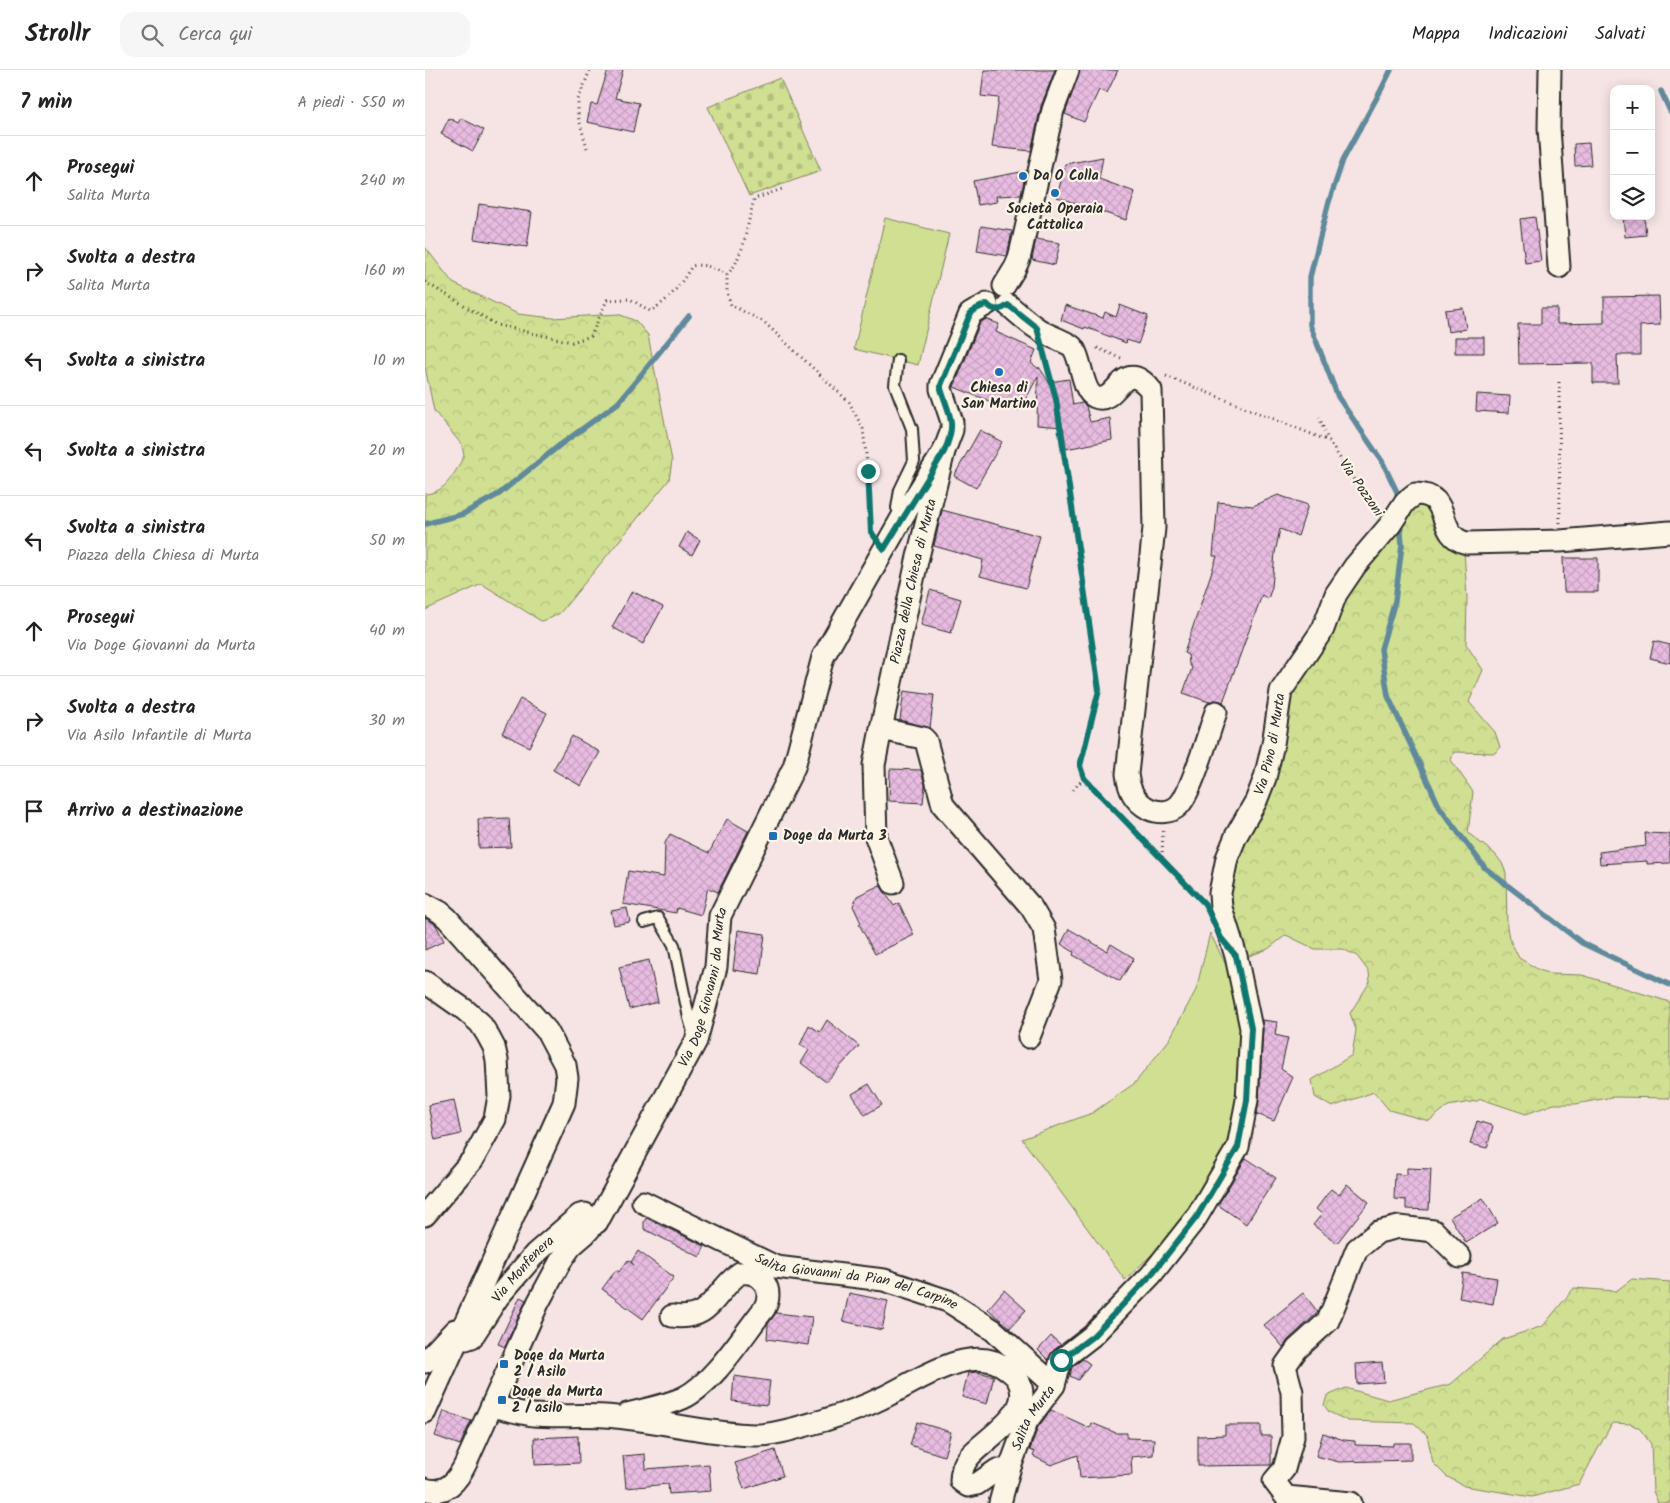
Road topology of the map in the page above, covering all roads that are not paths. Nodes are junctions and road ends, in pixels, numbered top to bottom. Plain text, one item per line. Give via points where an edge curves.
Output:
1 (1068, 70) edge
2 (1550, 70) edge
3 (1559, 267) dead end
4 (1000, 298) junction
5 (898, 360) dead end
6 (944, 452) junction
7 (903, 516) junction
8 (1390, 525) joint
9 (1670, 532) edge
10 (1216, 712) dead end
11 (881, 728) junction
12 (893, 883) dead end
13 (425, 904) edge
14 (645, 922) dead end
15 (1236, 956) joint
16 (425, 982) edge
17 (1029, 1037) dead end
18 (696, 1041) junction
19 (643, 1202) dead end
20 (425, 1215) edge
21 (597, 1222) junction
22 (1460, 1258) dead end
23 (672, 1316) dead end
24 (460, 1332) junction
25 (425, 1362) edge
26 (1054, 1385) junction
27 (492, 1406) junction
28 (425, 1412) edge
29 (614, 1416) junction
30 (1009, 1470) junction
31 (425, 1489) edge
32 (1000, 1503) edge
33 (1351, 1503) edge

1 - 4 street via 1053,110 1019,259
2 - 3 street via 1549,128
4 - 6 street, Piazza della Chiesa di Murta via 970,314 941,385 952,422
4 - 10 street via 1037,328 1073,347 1091,395 1098,399 1106,398 1125,379 1133,377 1147,384 1151,390 1154,528 1127,774 1129,787 1143,805 1163,812 1179,806
5 - 7 lane via 895,384 912,429 914,461 900,490 897,508
6 - 7 street, Via Doge Giovanni da Murta
6 - 11 street, Piazza della Chiesa di Murta
7 - 18 street, Via Doge Giovanni da Murta via 823,657 794,767 720,916 716,967
8 - 9 street, Via Pozzoni via 1410,497 1427,494 1437,502 1450,533 1467,543 1560,541
8 - 15 street, Via Pino di Murta via 1336,594 1323,629 1281,691 1265,778 1236,836 1220,893 1221,908
11 - 12 street, Piazza della Chiesa di Murta via 874,765 876,837
11 - 17 street via 923,738 943,804 1031,908 1044,929 1051,980
13 - 24 street via 447,918 536,1018 558,1049 567,1078 564,1103
14 - 18 lane via 658,918 674,945
15 - 26 street, Salita Murta via 1251,1028 1247,1100 1238,1147 1196,1218 1126,1302 1093,1336 1061,1360
16 - 20 street via 480,1023 494,1047 499,1096 495,1119 473,1159
18 - 21 street, Via Doge Giovanni da Murta
19 - 26 street, Salita Giovanni da Pian del Carpine via 776,1267 884,1280 948,1301 993,1330
21 - 24 street, Via Monfenera via 585,1214 580,1215 535,1254 498,1297 472,1337 466,1339
21 - 27 street, Via Doge Giovanni da Murta via 559,1262
22 - 33 street via 1434,1231 1399,1227 1378,1232 1357,1249 1328,1322 1297,1349 1285,1366 1292,1392 1293,1437 1284,1469 1274,1481 1286,1497
23 - 29 street via 685,1317 706,1309 740,1273 750,1273 768,1287 769,1299 764,1309 710,1378 693,1392 663,1405
24 - 25 street, Via Monfenera via 457,1328 454,1330
24 - 28 street
26 - 30 street, Salita Murta via 1027,1421
27 - 29 street via 533,1415
27 - 31 street, Via Doge Giovanni da Murta via 457,1480 443,1490
29 - 30 street via 722,1432 772,1433 827,1419 882,1398 920,1377 961,1361 993,1361 1018,1380 1022,1397 1012,1417 969,1456 961,1472 961,1481 968,1486 977,1484 997,1470
30 - 32 street, Salita Murta

